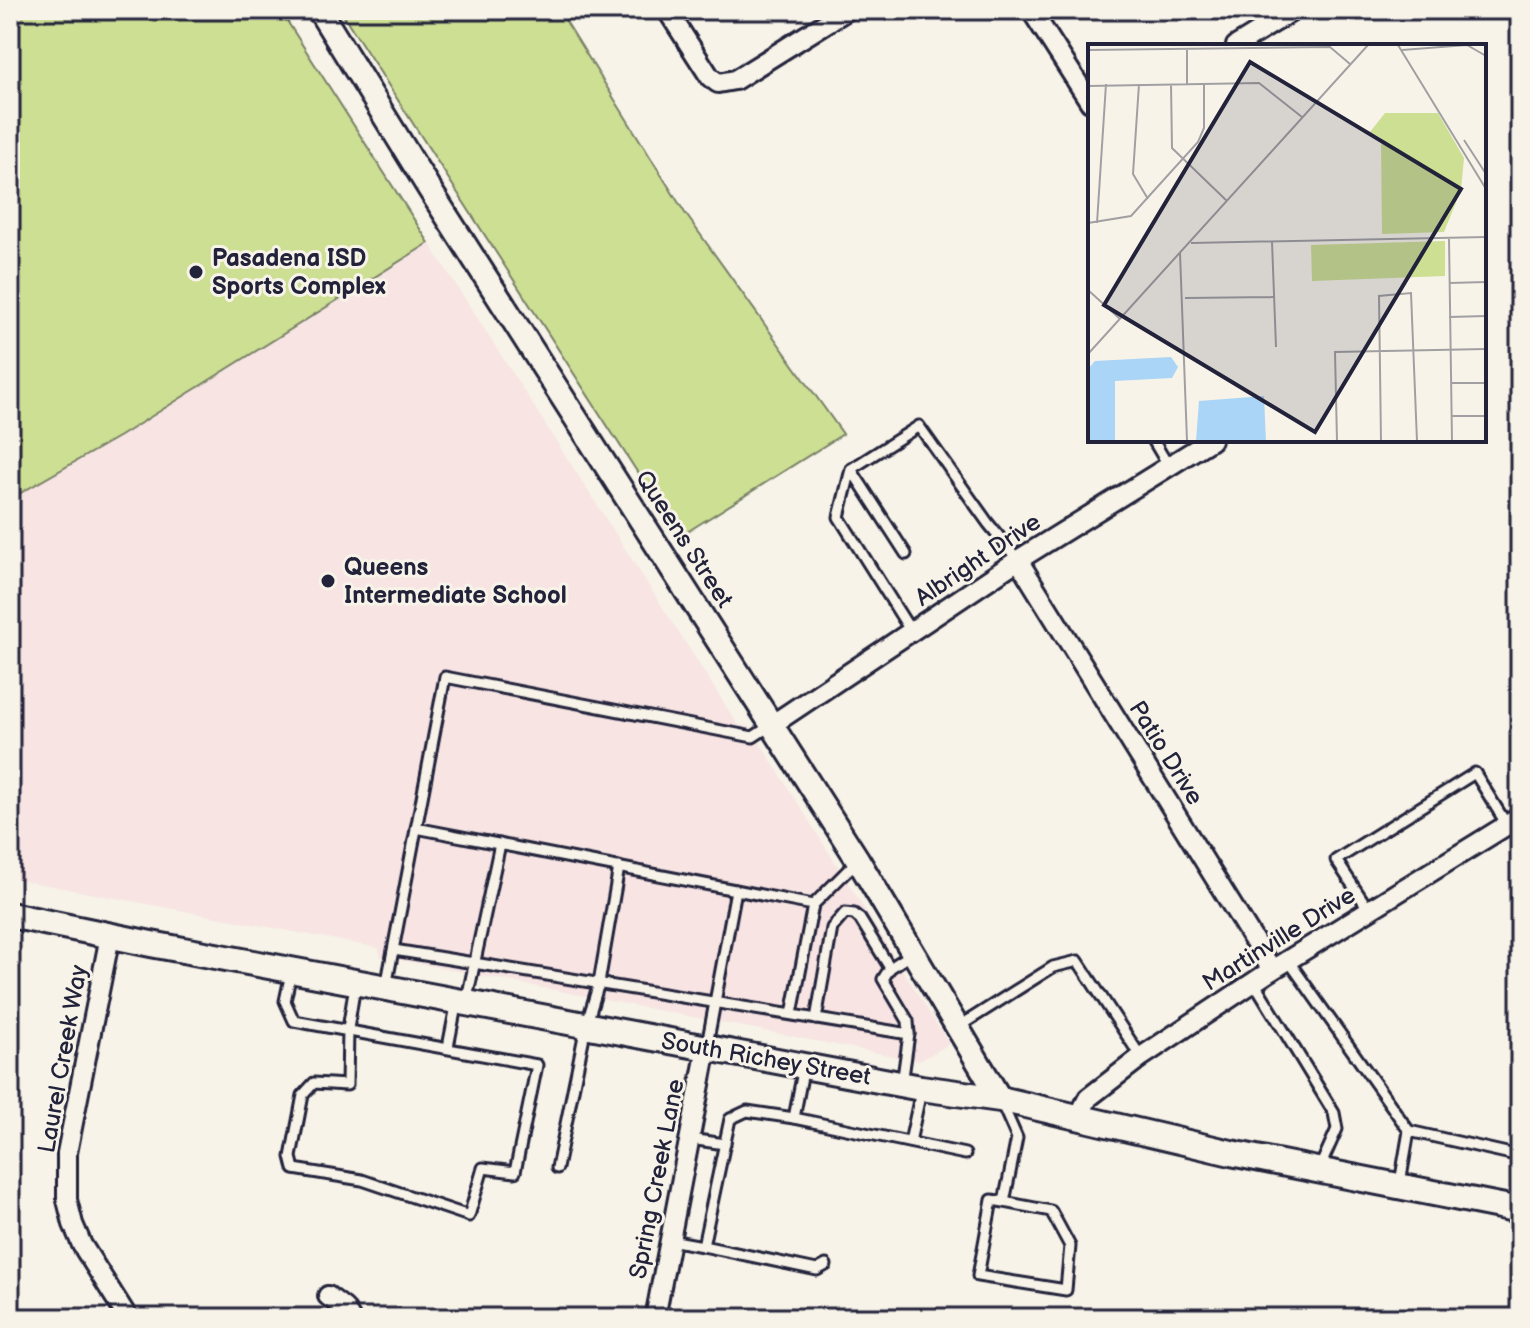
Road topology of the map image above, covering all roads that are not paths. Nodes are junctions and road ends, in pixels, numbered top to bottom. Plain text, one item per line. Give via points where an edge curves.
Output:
1 (319, 10) edge
2 (667, 10) edge
3 (847, 10) edge
4 (1031, 10) edge
5 (1294, 10) edge
6 (1239, 44) edge
7 (1088, 99) edge
8 (1154, 442) edge
9 (1208, 442) edge
10 (1169, 467) junction
11 (851, 469) junction
12 (906, 554) dead end
13 (1018, 560) junction
14 (912, 633) junction
15 (773, 724) junction
16 (1513, 821) edge
17 (416, 828) junction
18 (500, 844) junction
19 (858, 860) junction
20 (619, 867) junction
21 (736, 890) junction
22 (813, 905) junction
23 (1369, 910) junction
24 (10, 915) edge
25 (110, 936) junction
26 (394, 950) junction
27 (913, 953) junction
28 (475, 963) junction
29 (1280, 965) junction
30 (890, 968) junction
31 (291, 970) junction
32 (356, 982) junction
33 (1254, 982) junction
34 (599, 983) junction
35 (386, 987) junction
36 (461, 1002) junction
37 (714, 1002) junction
38 (792, 1014) junction
39 (816, 1019) junction
40 (586, 1026) junction
41 (957, 1027) junction
42 (348, 1029) junction
43 (909, 1034) junction
44 (448, 1047) junction
45 (707, 1048) junction
46 (1141, 1057) junction
47 (805, 1065) junction
48 (912, 1086) junction
49 (1000, 1099) junction
50 (794, 1118) junction
51 (1078, 1118) junction
52 (1409, 1131) junction
53 (690, 1139) junction
54 (910, 1142) junction
55 (725, 1144) junction
56 (965, 1154) dead end
57 (1520, 1156) edge
58 (557, 1168) dead end
59 (1318, 1170) junction
60 (1399, 1186) junction
61 (1004, 1202) junction
62 (1520, 1210) edge
63 (670, 1240) junction
64 (703, 1246) junction
65 (826, 1265) dead end
66 (328, 1296) dead end
67 (128, 1318) edge
68 (350, 1318) edge
69 (655, 1318) edge

1 - 15 street, Queens Street
2 - 3 street via 718,83 735,80
4 - 7 street
5 - 6 street
8 - 10 lane
9 - 10 street, Albright Drive
10 - 13 street, Albright Drive
11 - 12 lane
11 - 13 lane via 919,426
11 - 14 lane via 839,517
13 - 14 street, Albright Drive
13 - 29 street, Patio Drive
14 - 15 street, Albright Drive
15 - 17 lane via 753,737 445,677
15 - 19 street, Queens Street
16 - 23 street, Martinville Drive
16 - 23 lane via 1475,773 1336,860
17 - 18 lane
17 - 26 lane
18 - 20 lane
18 - 28 lane
19 - 22 lane
19 - 27 street, Queens Street
20 - 21 lane
20 - 34 lane
21 - 22 lane
21 - 37 lane
22 - 38 lane
23 - 29 street, Martinville Drive
24 - 25 main road, South Richey Street
25 - 31 main road, South Richey Street
25 - 67 street, Laurel Creek Way via 67,1153 67,1200 82,1245
26 - 28 lane
26 - 35 lane
27 - 30 lane
27 - 41 street, Queens Street
28 - 34 lane
28 - 36 lane
29 - 33 street, Martinville Drive
29 - 52 lane
30 - 39 lane via 860,919 845,913 832,928
30 - 43 lane via 883,979 908,1021
31 - 32 main road, South Richey Street
31 - 42 lane via 285,1001 294,1021
32 - 35 main road, South Richey Street
32 - 42 lane
33 - 46 street, Martinville Drive
33 - 59 lane via 1334,1113 1337,1129
34 - 37 lane
34 - 40 lane
35 - 36 main road, South Richey Street
36 - 40 main road, South Richey Street
36 - 44 lane
37 - 38 lane
37 - 45 lane
38 - 39 lane
39 - 43 lane
40 - 45 main road, South Richey Street
40 - 58 lane
41 - 46 lane via 1053,967 1078,961
41 - 49 street, Queens Street
42 - 44 lane
42 - 44 lane via 347,1085 314,1083 303,1095 291,1157 294,1169 362,1180 469,1216 483,1168 515,1172 537,1065
43 - 48 lane
45 - 47 main road, South Richey Street
45 - 53 street, Spring Creek Lane
46 - 51 street, Martinville Drive via 1088,1098
47 - 48 main road, South Richey Street
47 - 50 lane
48 - 49 main road, South Richey Street
48 - 54 lane
49 - 51 main road, South Richey Street
49 - 61 lane via 1017,1138
50 - 54 lane
50 - 55 lane via 738,1114 730,1119
51 - 59 main road, South Richey Street
52 - 57 lane
52 - 60 lane
53 - 55 lane
53 - 63 street, Spring Creek Lane
54 - 56 lane
55 - 64 lane
59 - 60 main road, South Richey Street
60 - 62 main road, South Richey Street
61 - 61 lane via 992,1200 978,1276 1066,1290 1070,1246 1051,1211
63 - 64 lane
63 - 69 street, Spring Creek Lane
64 - 65 lane via 817,1270
66 - 68 street

